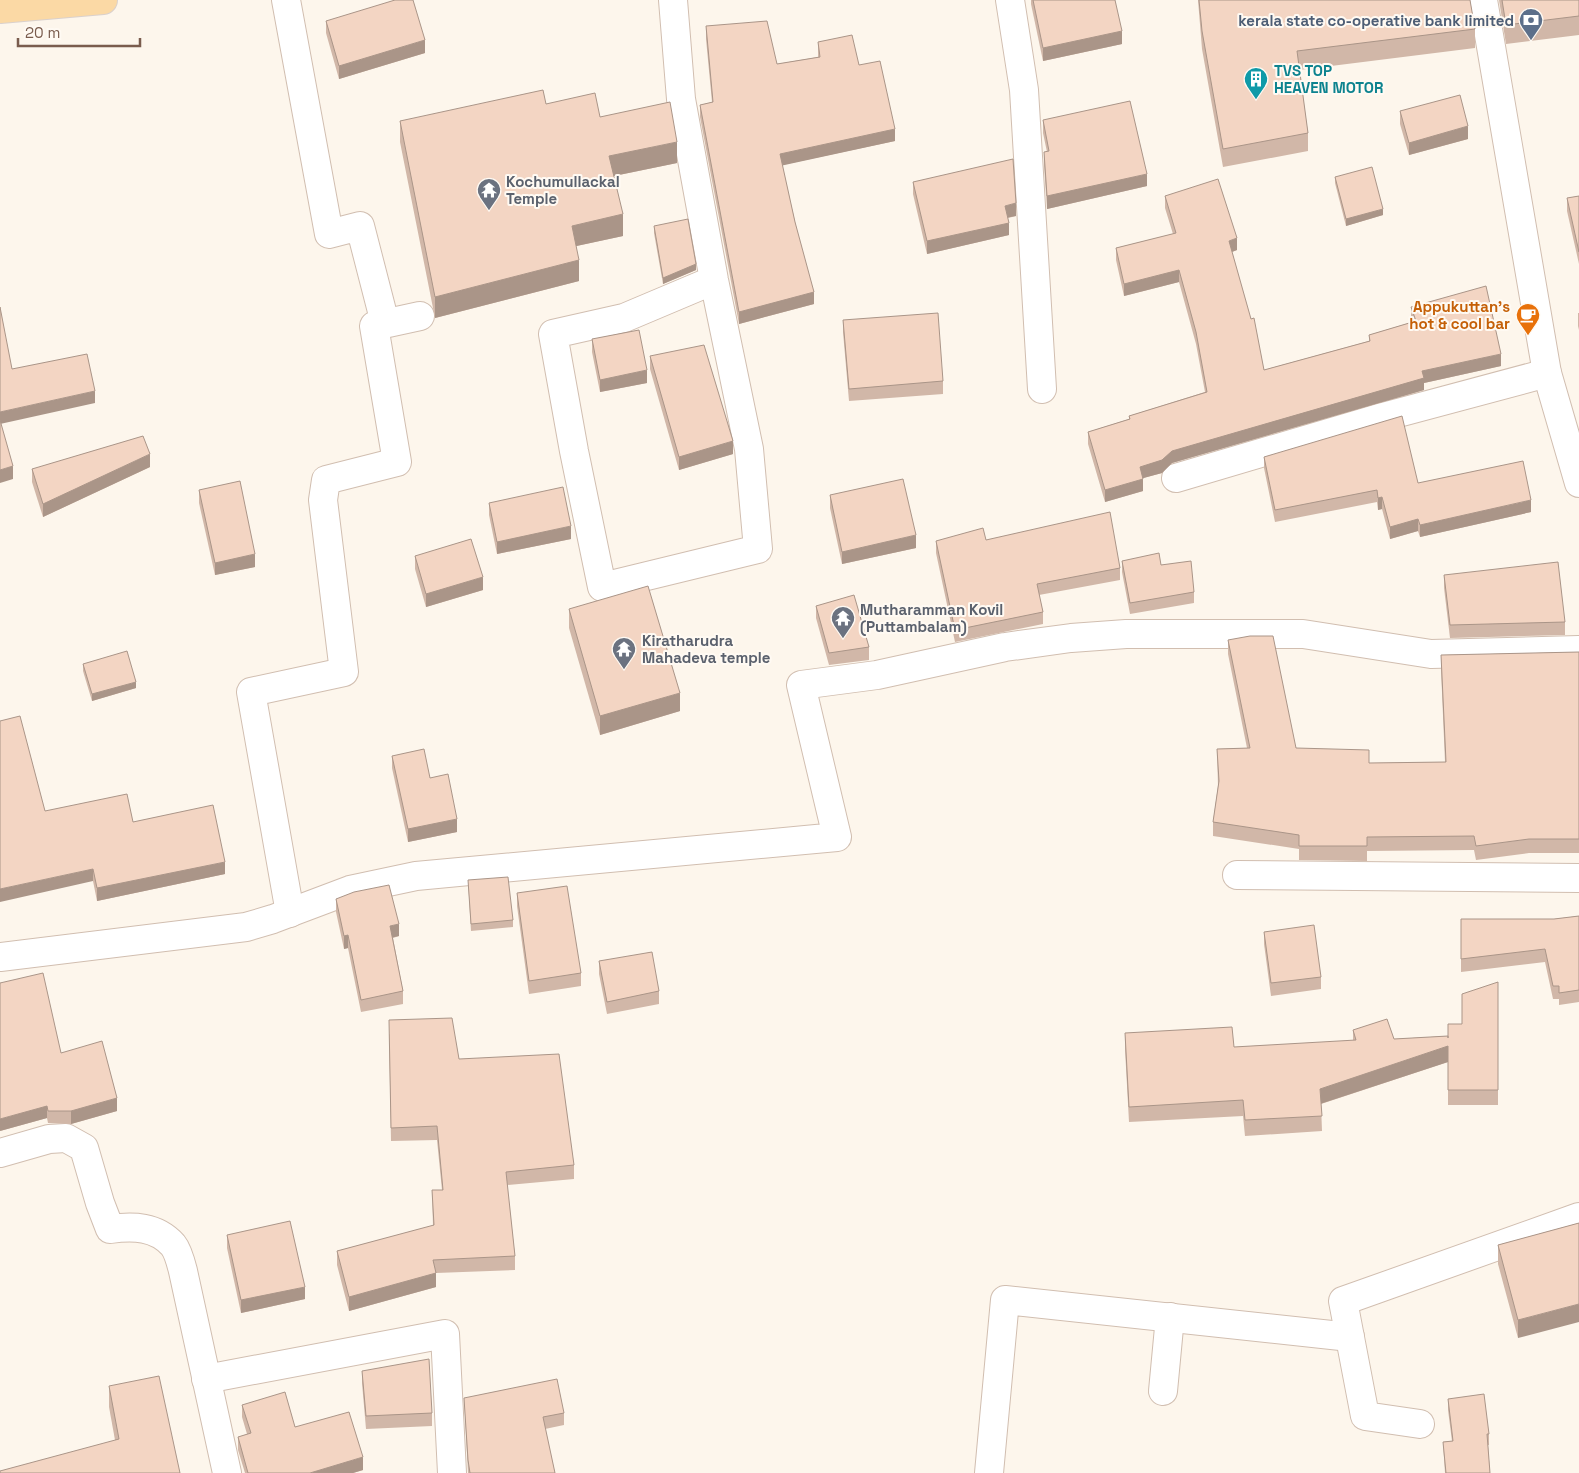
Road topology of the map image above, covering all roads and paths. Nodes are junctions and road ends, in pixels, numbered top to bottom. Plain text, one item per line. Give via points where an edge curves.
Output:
1 (103, 0) edge
2 (286, 0) edge
3 (672, 0) edge
4 (1010, 0) edge
5 (1483, 0) edge
6 (0, 9) edge
7 (714, 280) junction
8 (420, 316) dead end
9 (385, 323) junction
10 (1547, 373) junction
11 (1042, 388) dead end
12 (1176, 478) dead end
13 (1579, 483) edge
14 (1579, 650) edge
15 (1237, 875) dead end
16 (1579, 878) edge
17 (290, 913) junction
18 (0, 957) edge
19 (0, 1153) edge
20 (1579, 1217) edge
21 (1170, 1317) junction
22 (1350, 1337) junction
23 (206, 1379) junction
24 (1164, 1392) dead end
25 (1420, 1424) dead end
26 (227, 1473) edge
27 (452, 1473) edge
28 (989, 1473) edge

1 - 6 main road
2 - 9 street via 329,234 360,226
3 - 7 street via 681,99
4 - 11 street via 1024,90
5 - 10 street
7 - 7 street via 749,448 758,549 602,587 553,334 624,318
8 - 9 street
9 - 17 street via 374,326 398,462 326,480 323,500 344,672 251,692
10 - 12 street
10 - 13 street
14 - 17 street via 1431,654 1304,634 1126,634 1005,647 877,675 801,685 836,837 416,876 350,890
15 - 16 street
17 - 18 street via 246,927
19 - 23 street via 49,1139 66,1138 78,1144 84,1148 110,1229 136,1226 162,1236 174,1246 183,1271
20 - 22 street via 1343,1301
21 - 22 street
21 - 24 street
21 - 28 street via 1005,1300
22 - 25 street via 1364,1416
23 - 26 street
23 - 27 street via 445,1334

